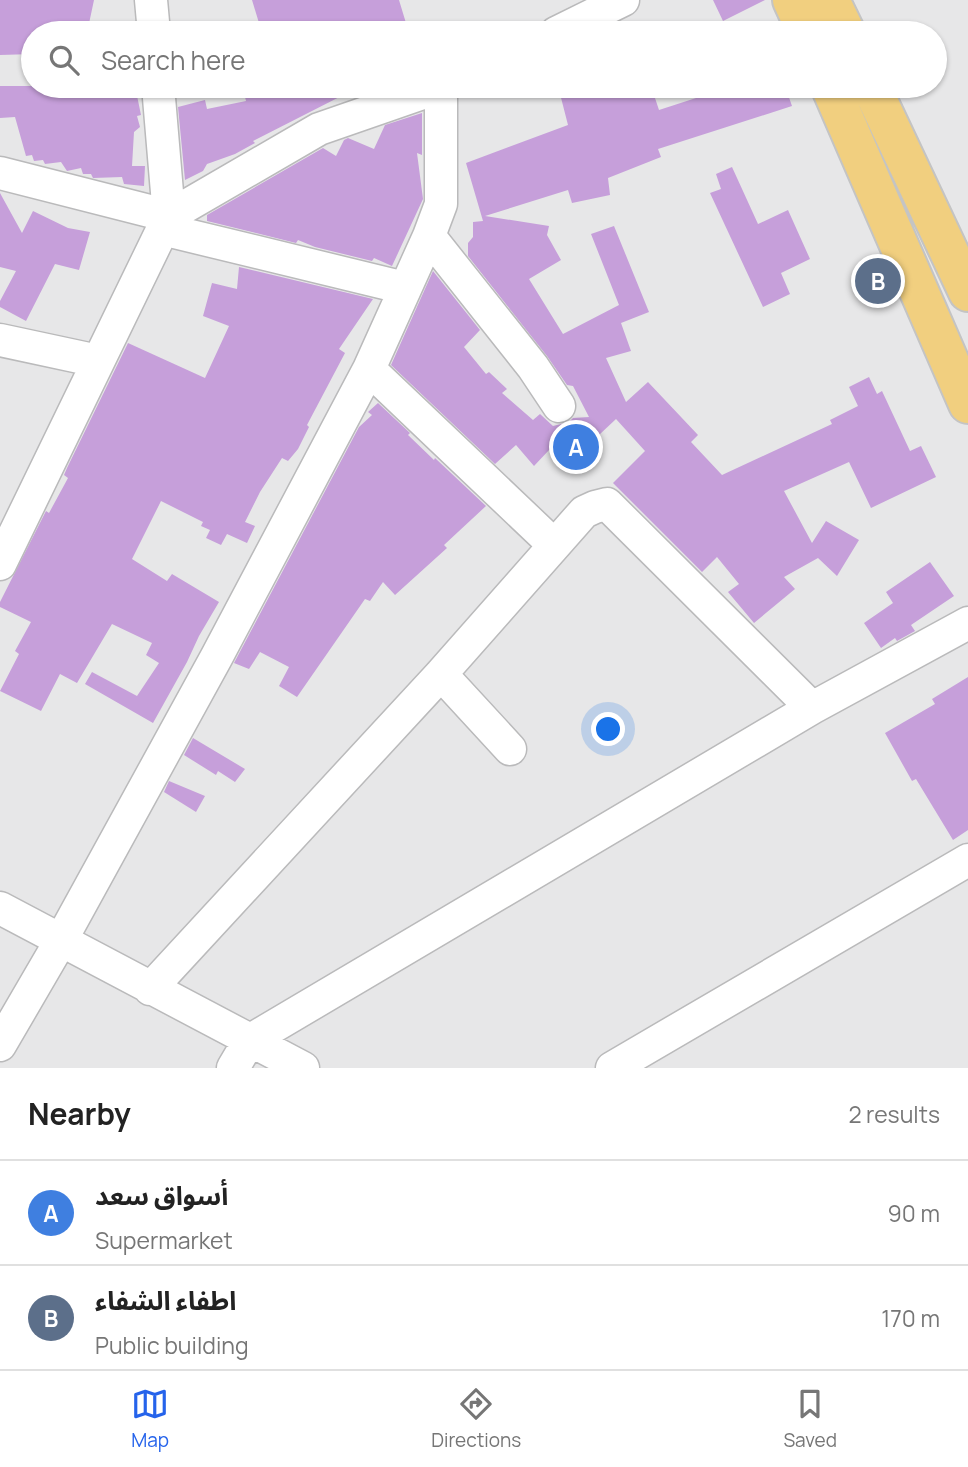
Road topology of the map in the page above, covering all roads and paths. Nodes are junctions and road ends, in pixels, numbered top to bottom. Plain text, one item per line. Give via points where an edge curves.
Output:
1 (151, 0) edge
2 (623, 0) edge
3 (792, 0) edge
4 (830, 0) edge
5 (153, 21) edge
6 (580, 21) edge
7 (802, 21) edge
8 (840, 21) edge
9 (159, 98) edge
10 (408, 98) edge
11 (442, 98) edge
12 (836, 98) edge
13 (876, 98) edge
14 (0, 173) edge
15 (166, 223) junction
16 (429, 236) junction
17 (405, 288) junction
18 (968, 292) edge
19 (0, 340) edge
20 (98, 361) junction
21 (960, 366) edge
22 (369, 369) junction
23 (968, 404) edge
24 (559, 406) dead end
25 (554, 545) junction
26 (0, 564) edge
27 (968, 623) edge
28 (441, 674) junction
29 (812, 708) junction
30 (510, 749) dead end
31 (968, 860) edge
32 (0, 908) edge
33 (60, 942) junction
34 (150, 989) junction
35 (249, 1041) junction
36 (0, 1045) edge
37 (233, 1068) edge
38 (303, 1068) edge
39 (612, 1068) edge

1 - 5 street
2 - 6 street
3 - 7 main road
4 - 8 main road
9 - 15 street
10 - 15 street via 319,129
11 - 16 street via 441,204
12 - 21 main road
13 - 18 main road
14 - 15 street
15 - 17 street
15 - 20 street
16 - 17 street
16 - 24 street
17 - 22 street
19 - 20 street
20 - 26 street
21 - 23 main road
22 - 25 street
22 - 33 street
25 - 28 street
25 - 29 street via 584,512 607,504
27 - 29 street
28 - 30 street
28 - 34 street
29 - 35 street
31 - 39 street
32 - 33 street
33 - 34 street
33 - 36 street
34 - 35 street
35 - 37 street
35 - 38 street

